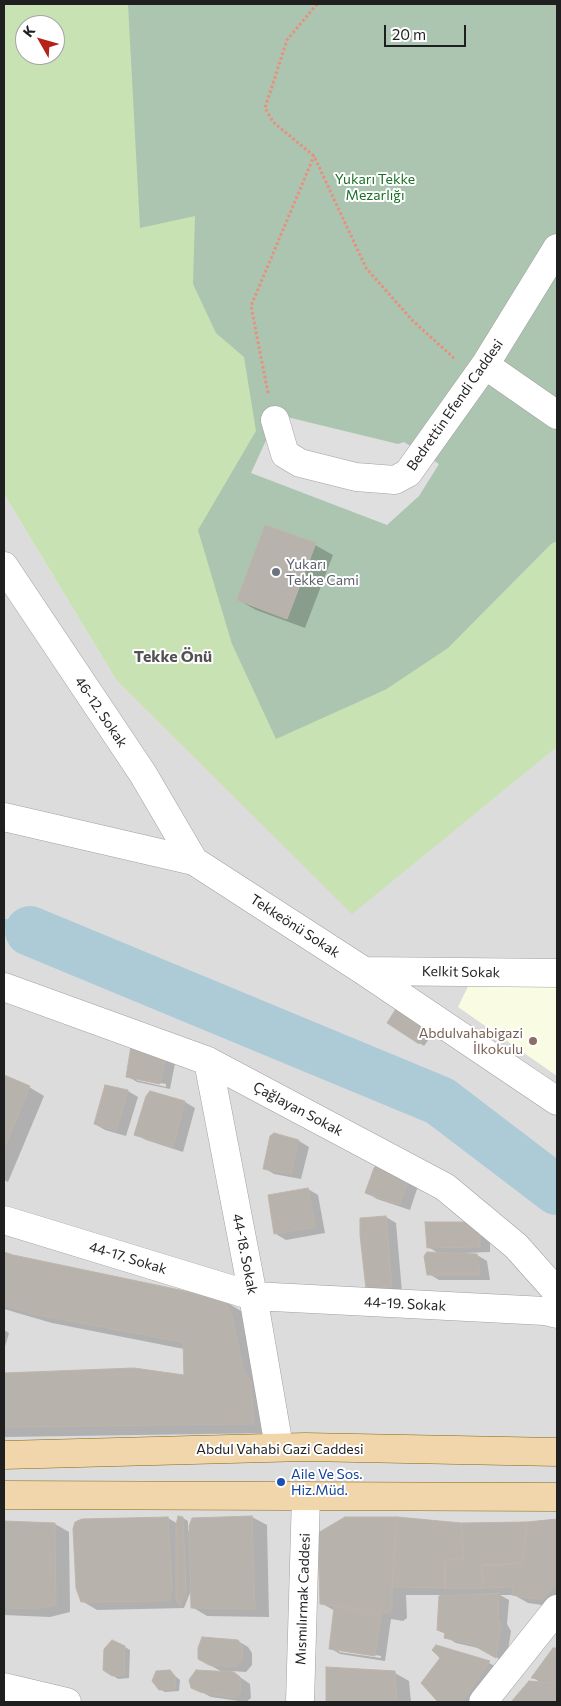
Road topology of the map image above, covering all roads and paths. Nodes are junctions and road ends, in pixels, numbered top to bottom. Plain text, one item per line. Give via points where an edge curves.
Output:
1 (317, 4) edge
2 (314, 156) junction
3 (557, 248) edge
4 (480, 372) junction
5 (557, 415) edge
6 (275, 420) joint
7 (4, 566) edge
8 (4, 817) edge
9 (194, 862) junction
10 (364, 971) junction
11 (557, 973) edge
12 (4, 987) edge
13 (208, 1061) junction
14 (557, 1101) edge
15 (4, 1220) edge
16 (557, 1292) edge
17 (253, 1296) junction
18 (557, 1314) edge
19 (279, 1448) junction
20 (557, 1452) edge
21 (4, 1454) edge
22 (4, 1495) edge
23 (306, 1496) junction
24 (557, 1497) edge
25 (557, 1609) edge
26 (4, 1687) edge
27 (67, 1702) edge
28 (300, 1702) edge
29 (482, 1702) edge

1 - 2 path via 287,40 265,108 272,122
2 - 4 path via 366,268 413,321
2 - 6 path via 251,306
3 - 4 street, Bedrettin Efendi Caddesi
4 - 5 street
4 - 6 street, Bedrettin Efendi Caddesi via 408,473 395,480 356,477 300,463 285,454
7 - 9 street, 46-12. Sokak via 143,774
8 - 9 street, Tekkeönü Sokak
9 - 10 street, Tekkeönü Sokak
10 - 11 street, Kelkit Sokak
10 - 14 street, Tekkeönü Sokak
12 - 13 street, Çağlayan Sokak
13 - 16 street, Çağlayan Sokak via 445,1187 516,1246
13 - 17 street, 44-18. Sokak
15 - 17 street, 44-17. Sokak
17 - 18 street, 44-19. Sokak
17 - 19 street, 44-18. Sokak
19 - 20 main road, Abdul Vahabi Gazi Caddesi
19 - 21 main road, Abdul Vahabi Gazi Caddesi
22 - 23 main road
23 - 24 main road
23 - 28 street, Mısmılırmak Caddesi
25 - 29 street
26 - 27 street

